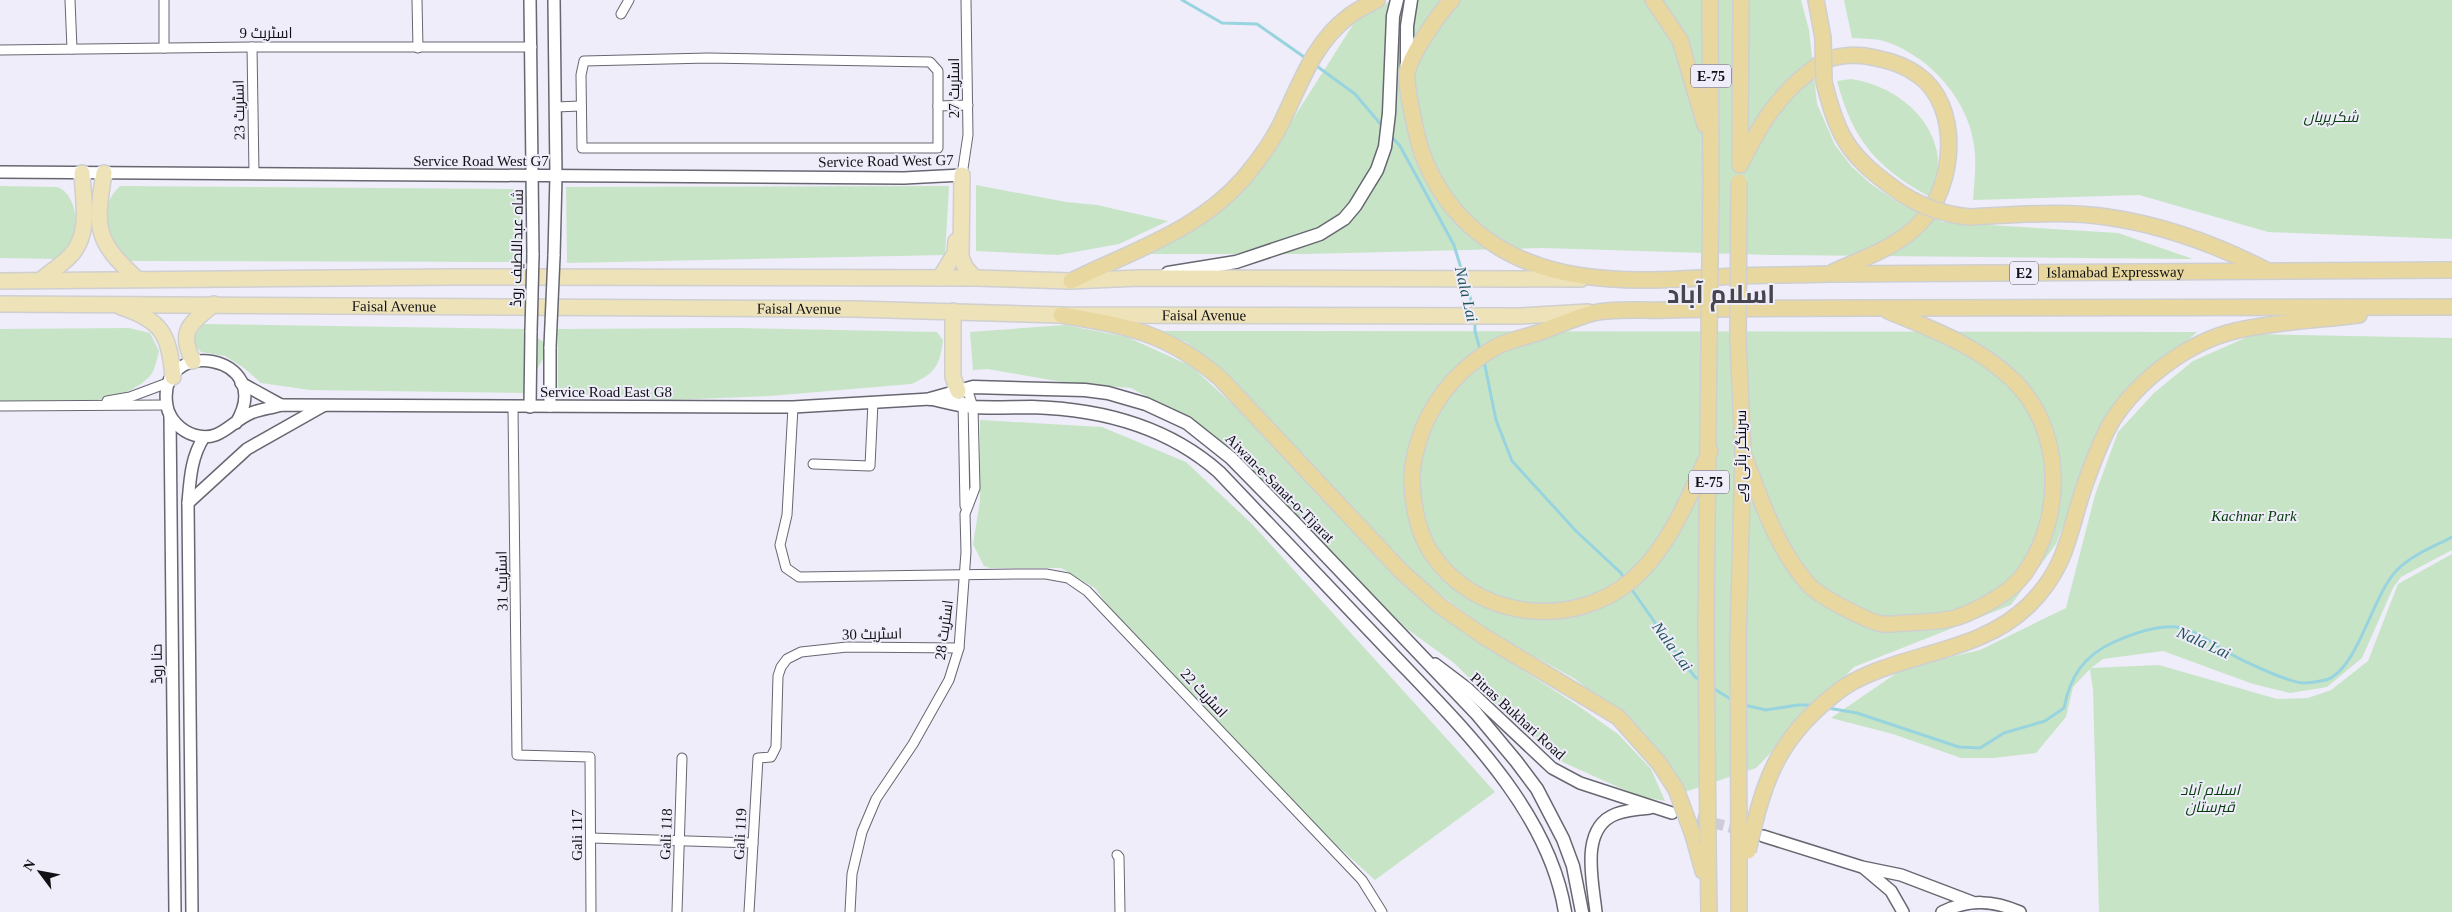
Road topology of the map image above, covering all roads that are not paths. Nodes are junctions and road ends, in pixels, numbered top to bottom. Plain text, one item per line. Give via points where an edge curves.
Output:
1 (70, 0) edge
2 (164, 0) edge
3 (417, 0) edge
4 (530, 0) edge
5 (554, 0) edge
6 (629, 0) edge
7 (966, 0) edge
8 (1377, 0) edge
9 (1396, 0) edge
10 (1411, 0) edge
11 (1452, 0) edge
12 (1653, 0) edge
13 (1710, 0) edge
14 (1740, 0) edge
15 (1816, 0) edge
16 (621, 14) dead end
17 (252, 47) junction
18 (532, 47) junction
19 (164, 48) junction
20 (418, 48) junction
21 (72, 49) junction
22 (0, 50) edge
23 (1407, 74) junction
24 (968, 105) junction
25 (581, 106) junction
26 (938, 106) junction
27 (555, 107) junction
28 (1712, 151) junction
29 (1740, 165) junction
30 (0, 172) edge
31 (82, 173) junction
32 (104, 173) junction
33 (254, 173) junction
34 (962, 175) junction
35 (534, 176) junction
36 (556, 176) junction
37 (2452, 270) edge
38 (2270, 272) junction
39 (1830, 274) junction
40 (940, 278) junction
41 (976, 278) junction
42 (1138, 278) junction
43 (137, 279) junction
44 (41, 280) junction
45 (1597, 280) junction
46 (0, 281) edge
47 (1071, 281) junction
48 (109, 303) junction
49 (0, 304) edge
50 (214, 304) junction
51 (2422, 307) junction
52 (2452, 307) edge
53 (1880, 308) junction
54 (953, 311) junction
55 (1597, 312) junction
56 (1060, 315) junction
57 (193, 361) junction
58 (171, 379) junction
59 (242, 383) junction
60 (1032, 388) junction
61 (962, 390) junction
62 (930, 398) junction
63 (874, 402) junction
64 (87, 405) junction
65 (0, 406) edge
66 (281, 406) junction
67 (324, 406) junction
68 (530, 406) junction
69 (550, 406) junction
70 (513, 407) junction
71 (793, 407) junction
72 (969, 407) junction
73 (1032, 407) junction
74 (168, 410) junction
75 (236, 423) junction
76 (204, 437) junction
77 (1710, 451) junction
78 (1742, 452) junction
79 (813, 464) dead end
80 (188, 503) junction
81 (964, 574) junction
82 (1408, 644) junction
83 (959, 648) junction
84 (590, 757) joint
85 (682, 758) dead end
86 (758, 758) joint
87 (1516, 761) junction
88 (1500, 773) junction
89 (1652, 808) junction
90 (1672, 813) tunnel mouth
91 (1763, 836) dead end
92 (174, 838) junction
93 (191, 838) junction
94 (591, 838) junction
95 (680, 840) junction
96 (753, 843) junction
97 (1743, 848) junction
98 (1117, 855) dead end
99 (1862, 867) junction
100 (1709, 889) junction
101 (1972, 902) junction
102 (175, 912) edge
103 (192, 912) edge
104 (591, 912) edge
105 (677, 912) edge
106 (749, 912) edge
107 (850, 912) edge
108 (1120, 912) edge
109 (1382, 912) edge
110 (1565, 912) edge
111 (1582, 912) edge
112 (1596, 912) edge
113 (1709, 912) edge
114 (1739, 912) edge
115 (1903, 912) edge
116 (1942, 912) edge
117 (2020, 912) edge

1 - 21 street
2 - 19 street
3 - 20 street
4 - 18 street, شاہ عبداللطیف روڈ
5 - 27 street
6 - 16 street
7 - 24 street, اسٹریٹ 27
8 - 47 highway via 1348,16 1314,55 1284,117 1248,173 1221,202 1164,239
9 - 42 main road via 1385,147 1365,192 1344,219 1320,234 1236,262
10 - 23 main road via 1406,26
11 - 23 highway via 1423,40
12 - 28 highway via 1680,40
13 - 28 highway, E-75
14 - 29 highway, سرینگر ہائی وے / E-75
15 - 38 highway, bridge via 1823,38 1824,82 1833,118 1849,148 1874,174 1917,203 1950,215 1970,217 2082,214 2107,217 2223,248
17 - 19 street, اسٹریٹ 9
17 - 20 street, اسٹریٹ 9
17 - 33 street, اسٹریٹ 23
18 - 20 street, اسٹریٹ 9
18 - 35 street, شاہ عبداللطیف روڈ
19 - 21 street, اسٹریٹ 9
21 - 22 street, اسٹریٹ 9
23 - 45 highway, Islamabad Expressway via 1420,154 1440,191 1468,226 1516,258 1551,271
24 - 26 street
24 - 34 street, اسٹریٹ 27 via 968,135
25 - 26 street via 584,61 717,58 930,62 938,71
25 - 26 street via 582,148 938,148
25 - 27 street
27 - 36 street
28 - 77 highway, E-75, bridge
29 - 39 highway via 1769,112 1792,85 1824,61 1864,55 1892,61 1919,76 1939,99 1946,120 1949,152 1940,193 1922,221 1898,242
29 - 78 highway, سرینگر ہائی وے / E-75, bridge via 1738,339
30 - 31 street, Service Road West G7
31 - 32 street, Service Road West G7
31 - 44 main road via 82,234 71,255
32 - 33 street, Service Road West G7
32 - 43 main road via 100,230 115,259
33 - 35 street, Service Road West G7
34 - 36 street, Service Road West G7 via 904,178
34 - 40 main road via 955,253
34 - 41 main road via 961,256 964,267
35 - 36 street, Service Road West G7
35 - 68 street, شاہ عبداللطیف روڈ, bridge
36 - 69 street, bridge
37 - 38 highway, Islamabad Expressway / E2
38 - 39 highway, Islamabad Expressway / E2
39 - 45 highway, Islamabad Expressway / E2
40 - 41 main road, Faisal Avenue
40 - 43 main road, Faisal Avenue
41 - 47 main road, Faisal Avenue
42 - 45 main road, Faisal Avenue
42 - 47 main road, Faisal Avenue
43 - 44 main road, Faisal Avenue
44 - 46 main road, Faisal Avenue
48 - 49 main road, Faisal Avenue
48 - 50 main road, Faisal Avenue
48 - 58 main road via 140,315 162,332 168,342
50 - 54 main road, Faisal Avenue
50 - 57 main road via 193,321 185,336
51 - 52 highway
51 - 53 highway
51 - 97 highway, bridge via 2235,331 2195,346 2177,358 2136,391 2112,421 2089,474 2062,561 2040,593 2027,607 1990,633 1878,668 1844,687 1798,728 1780,752
53 - 55 highway via 1747,307
53 - 78 highway via 1957,340 1992,362 2013,380 2037,409 2054,474 2050,515 2023,575 1997,597 1957,617 1883,624 1847,610 1812,588 1789,560
54 - 56 main road, Faisal Avenue
54 - 61 main road via 953,377
55 - 56 main road, Faisal Avenue via 1520,316
55 - 77 highway via 1497,347 1453,378 1430,412 1416,446 1412,478 1415,510 1424,542 1444,569 1479,595 1524,611 1557,612 1602,599 1643,570 1667,537
56 - 100 highway, bridge via 1124,326 1166,341 1198,359 1221,379 1407,577 1438,605 1483,636 1618,717 1659,763 1676,789
57 - 58 street
57 - 59 street via 208,359 222,362
58 - 64 street via 130,397
58 - 74 street
59 - 66 street
59 - 75 street via 243,407
60 - 61 main road, Aiwan-e-Sanat-o-Tijarat
60 - 73 main road
60 - 82 main road, Aiwan-e-Sanat-o-Tijarat via 1108,393 1161,409 1186,423 1231,458
61 - 62 main road, Aiwan-e-Sanat-o-Tijarat
61 - 72 street
62 - 63 street, Service Road East G8
62 - 72 main road
63 - 71 street, Service Road East G8
63 - 79 street via 870,466
64 - 65 street
64 - 74 street
66 - 67 street, Service Road East G8
66 - 75 street, Service Road East G8 via 251,413
67 - 70 street, Service Road East G8
67 - 80 street via 247,449
68 - 69 street, Service Road East G8
68 - 70 street, Service Road East G8
69 - 71 street, Service Road East G8
70 - 84 street, اسٹریٹ 31 via 517,755
71 - 81 street, اسٹریٹ 22 via 787,515 780,545 786,568 799,577
72 - 73 main road
72 - 81 street, اسٹریٹ 28 via 975,488 965,514
73 - 88 main road via 1075,410 1139,424 1199,454 1429,693
74 - 76 street via 184,431
74 - 92 street, حنا روڈ
75 - 76 street via 221,434
76 - 80 street via 192,464
77 - 100 highway, E-75, bridge via 1706,625
78 - 97 highway, سرینگر ہائی وے / E-75, bridge via 1738,642
80 - 93 street
81 - 83 street, اسٹریٹ 28
81 - 109 street, اسٹریٹ 22 via 1046,574 1068,578 1087,591 1362,880
82 - 87 main road, Aiwan-e-Sanat-o-Tijarat via 1476,713
82 - 89 street, Pitras Bukhari Road via 1468,689 1552,768 1580,783
83 - 86 street, اسٹریٹ 30 via 847,647 801,652 787,659 778,676 776,747 771,757
83 - 107 street, اسٹریٹ 28 via 949,680 913,744 876,799 862,832 852,874
84 - 94 street, Gali 117
85 - 95 street, Gali 118
86 - 96 street, Gali 119
87 - 88 main road
87 - 111 main road, Aiwan-e-Sanat-o-Tijarat via 1537,789 1563,839 1573,866
88 - 110 main road via 1529,815 1549,856
89 - 90 street, Pitras Bukhari Road
89 - 112 street via 1616,814 1599,826 1594,834 1591,864
91 - 99 street
92 - 93 street
92 - 102 street, حنا روڈ
93 - 103 street
94 - 95 street
94 - 104 street, Gali 117
95 - 96 street
95 - 105 street, Gali 118
96 - 106 street, Gali 119
97 - 114 highway, سرینگر ہائی وے / E-75
98 - 108 street via 1120,857
99 - 101 street via 1901,875
99 - 115 street via 1891,891
100 - 113 highway, E-75
101 - 116 street
101 - 117 street via 1989,902

